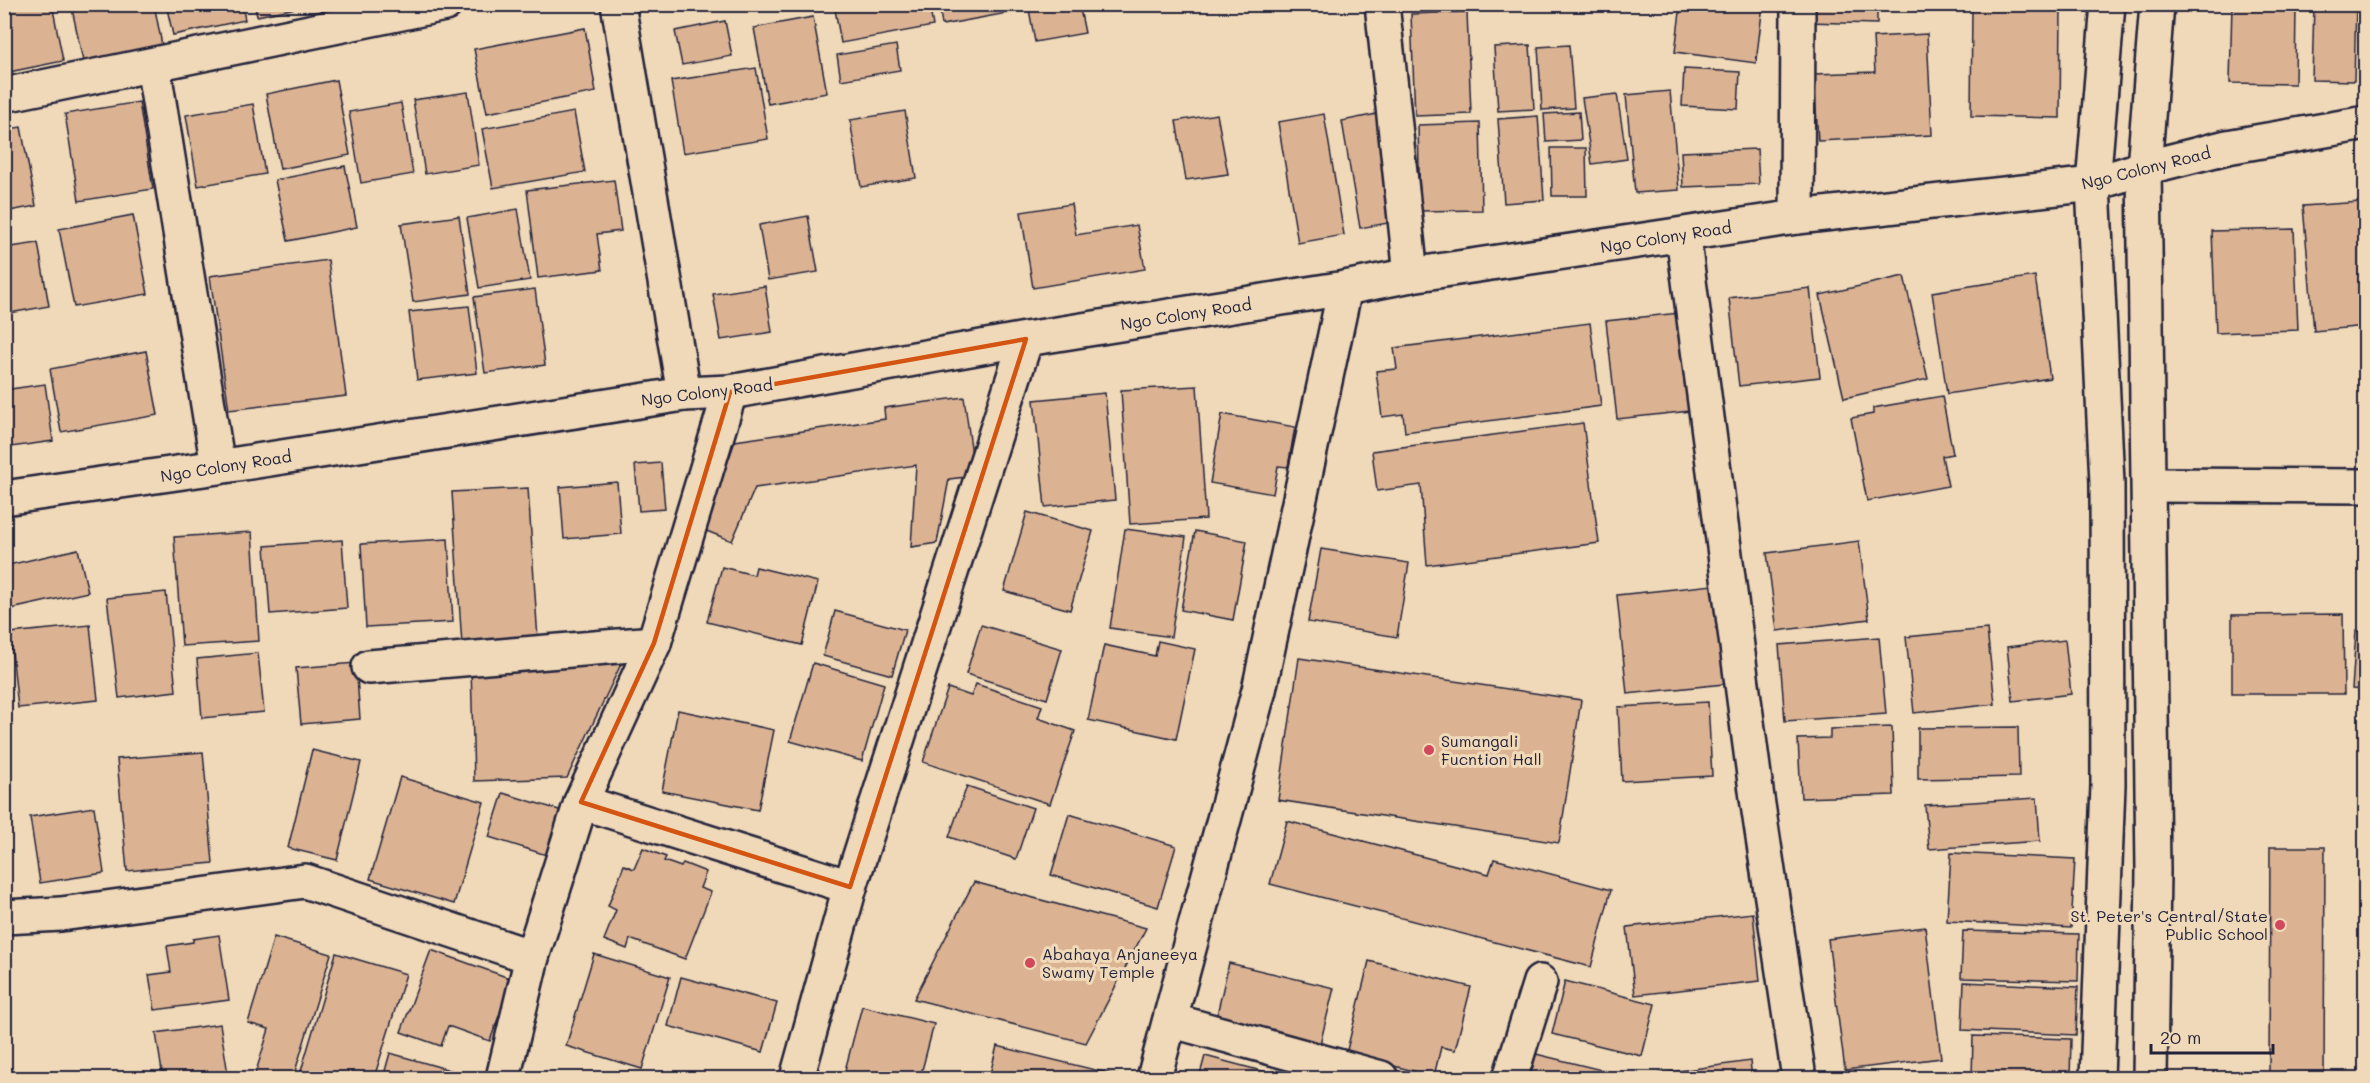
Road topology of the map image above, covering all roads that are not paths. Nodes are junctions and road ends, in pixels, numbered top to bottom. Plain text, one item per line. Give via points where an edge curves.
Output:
1 (445, 4) edge
2 (618, 4) edge
3 (1382, 4) edge
4 (1798, 4) edge
5 (2108, 4) edge
6 (2157, 4) edge
7 (153, 65) junction
8 (4, 95) edge
9 (2366, 123) edge
10 (2144, 168) junction
11 (2093, 184) junction
12 (1797, 217) junction
13 (1683, 235) junction
14 (1410, 275) junction
15 (1345, 288) junction
16 (1026, 339) junction
17 (730, 392) junction
18 (684, 394) junction
19 (218, 467) junction
20 (2150, 485) junction
21 (2366, 486) edge
22 (4, 498) edge
23 (654, 643) junction
24 (369, 668) dead end
25 (581, 802) junction
26 (850, 887) junction
27 (4, 916) edge
28 (532, 957) junction
29 (1540, 982) dead end
30 (1170, 1020) junction
31 (503, 1078) edge
32 (797, 1078) edge
33 (1154, 1078) edge
34 (1381, 1078) edge
35 (1510, 1078) edge
36 (1799, 1078) edge
37 (2097, 1078) edge
38 (2150, 1078) edge

1 - 7 street
2 - 18 street
3 - 14 street
4 - 12 street
5 - 11 street
6 - 10 street
7 - 8 street
7 - 19 street
9 - 10 street, Ngo Colony Road via 2227,147
10 - 11 street, Ngo Colony Road
10 - 20 street
11 - 12 street, Ngo Colony Road
11 - 37 street via 2107,483 2108,785
12 - 13 street, Ngo Colony Road
13 - 14 street, Ngo Colony Road
13 - 36 street via 1755,787
14 - 15 street, Ngo Colony Road
15 - 16 street, Ngo Colony Road
15 - 30 street via 1259,690
16 - 17 street, Ngo Colony Road
16 - 26 street
17 - 18 street, Ngo Colony Road
17 - 23 street
18 - 19 street, Ngo Colony Road
19 - 22 street, Ngo Colony Road
20 - 21 street
20 - 38 street
23 - 24 street
23 - 25 street
25 - 26 street
25 - 28 street
26 - 32 street
27 - 28 street via 62,914 306,882
28 - 31 street
29 - 35 street
30 - 33 street
30 - 34 street

